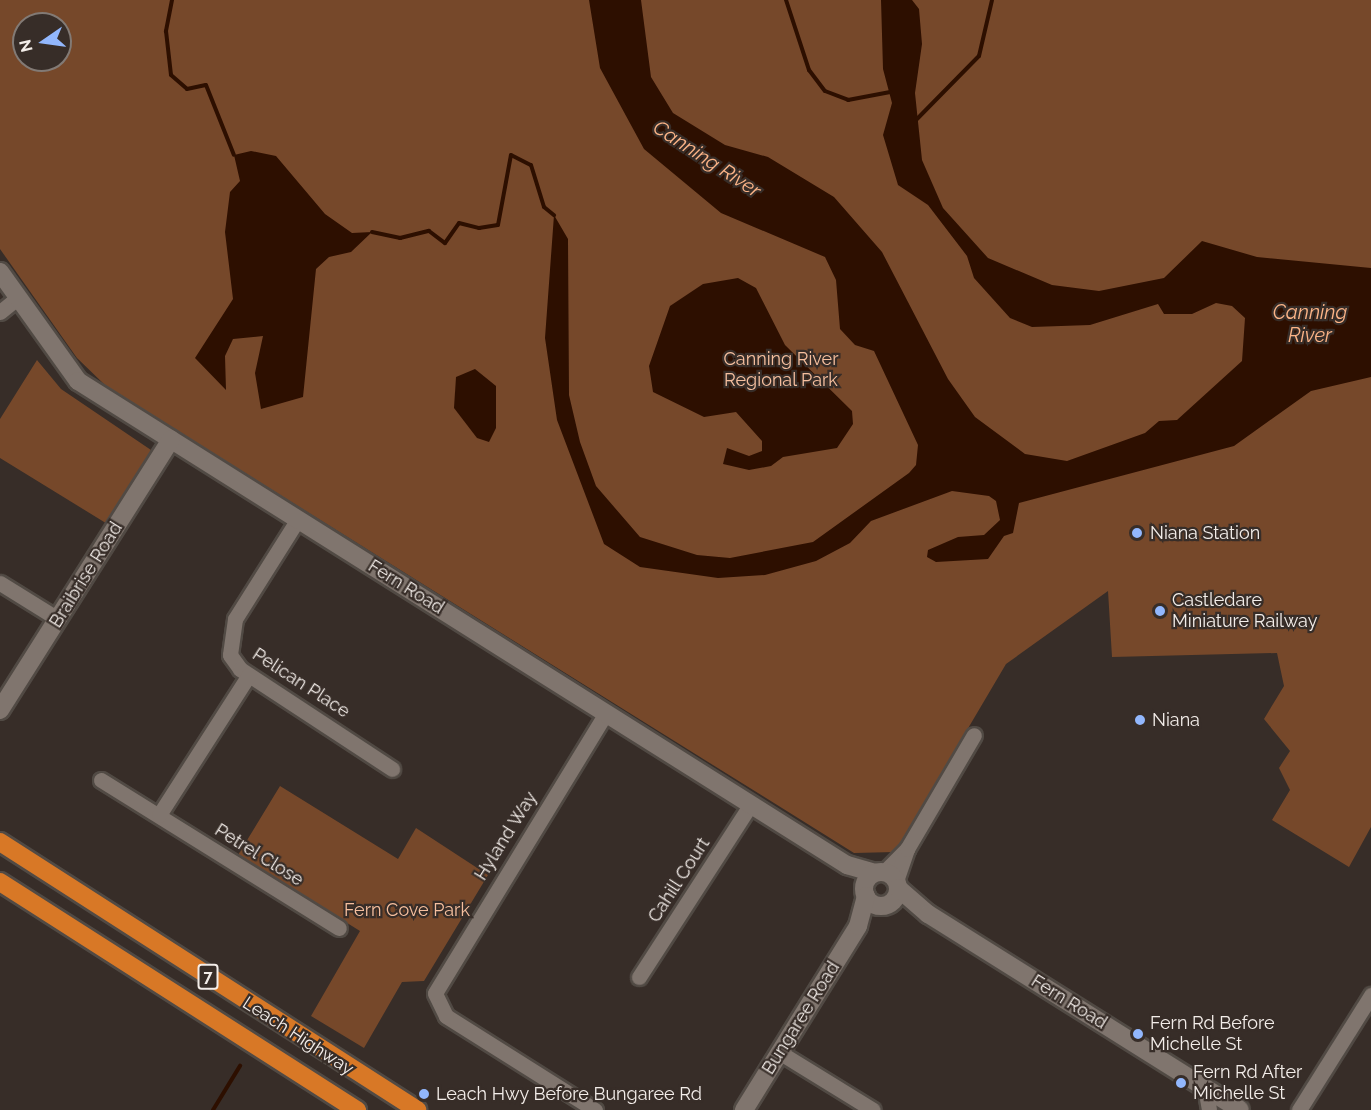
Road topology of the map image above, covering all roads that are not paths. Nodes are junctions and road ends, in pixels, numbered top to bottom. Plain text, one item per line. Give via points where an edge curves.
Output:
1 (0, 272) edge
2 (16, 299) junction
3 (0, 312) edge
4 (171, 440) junction
5 (298, 519) junction
6 (0, 583) edge
7 (58, 619) junction
8 (249, 675) junction
9 (0, 710) edge
10 (606, 713) junction
11 (974, 735) dead end
12 (392, 769) dead end
13 (101, 780) dead end
14 (751, 804) junction
15 (159, 815) junction
16 (0, 842) edge
17 (0, 882) edge
18 (882, 888) junction
19 (339, 928) dead end
20 (639, 977) dead end
21 (1371, 995) edge
22 (779, 1052) junction
23 (1205, 1087) junction
24 (1209, 1108) edge
25 (357, 1110) edge
26 (417, 1110) edge
27 (595, 1110) edge
28 (744, 1110) edge
29 (873, 1110) edge
30 (1240, 1110) edge
31 (1299, 1110) edge

1 - 2 street, Fern Road
2 - 3 street
2 - 4 street, Fern Road via 78,381
4 - 5 street, Fern Road
4 - 7 street, Braibrise Road
5 - 8 street, Pelican Place via 235,619 229,638 230,655
5 - 10 street, Fern Road
6 - 7 street
7 - 9 street, Braibrise Road
8 - 12 street, Pelican Place
8 - 15 street
10 - 14 street, Fern Road
10 - 27 street, Hyland Way via 435,993 446,1016
11 - 18 street
13 - 15 street, Petrel Close
14 - 18 street, Fern Road
14 - 20 street, Cahill Court
15 - 19 street, Petrel Close
16 - 26 highway, Leach Highway / 7
17 - 25 highway, Leach Highway / 7
18 - 22 street, Bungaree Road
18 - 23 street, Fern Road
21 - 31 street
22 - 28 street, Bungaree Road
22 - 29 street
23 - 24 street
23 - 30 street, Fern Road

